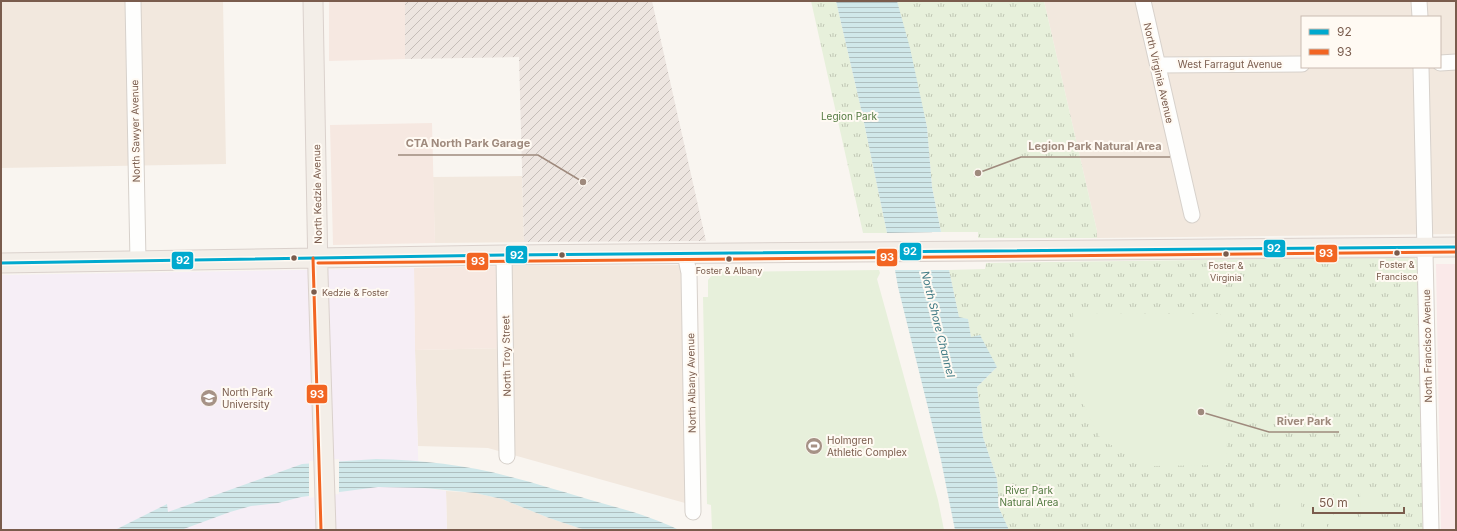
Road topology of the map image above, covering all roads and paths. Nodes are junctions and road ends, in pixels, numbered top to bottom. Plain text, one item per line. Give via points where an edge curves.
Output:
1 (133, 1) edge
2 (313, 1) edge
3 (1143, 1) edge
4 (1419, 1) edge
5 (1420, 16) edge
6 (1441, 62) edge
7 (1456, 62) edge
8 (1301, 64) edge
9 (1158, 65) junction
10 (1421, 68) edge
11 (1192, 215) dead end
12 (1425, 247) junction
13 (1456, 247) edge
14 (685, 254) junction
15 (504, 255) junction
16 (318, 258) junction
17 (138, 261) junction
18 (1, 263) edge
19 (507, 456) dead end
20 (693, 512) dead end
21 (326, 530) edge
22 (1432, 530) edge

1 - 17 street, North Sawyer Avenue
2 - 16 main road, North Kedzie Avenue
3 - 9 street, North Virginia Avenue
4 - 5 street
6 - 7 street
8 - 9 street, West Farragut Avenue
9 - 11 street, North Virginia Avenue
10 - 12 street, North Francisco Avenue
12 - 13 main road
12 - 14 main road
12 - 22 street, North Francisco Avenue
14 - 15 main road
14 - 20 street, North Albany Avenue via 689,273
15 - 16 main road
15 - 19 street, North Troy Street
16 - 17 main road
16 - 21 main road, North Kedzie Avenue
17 - 18 main road

